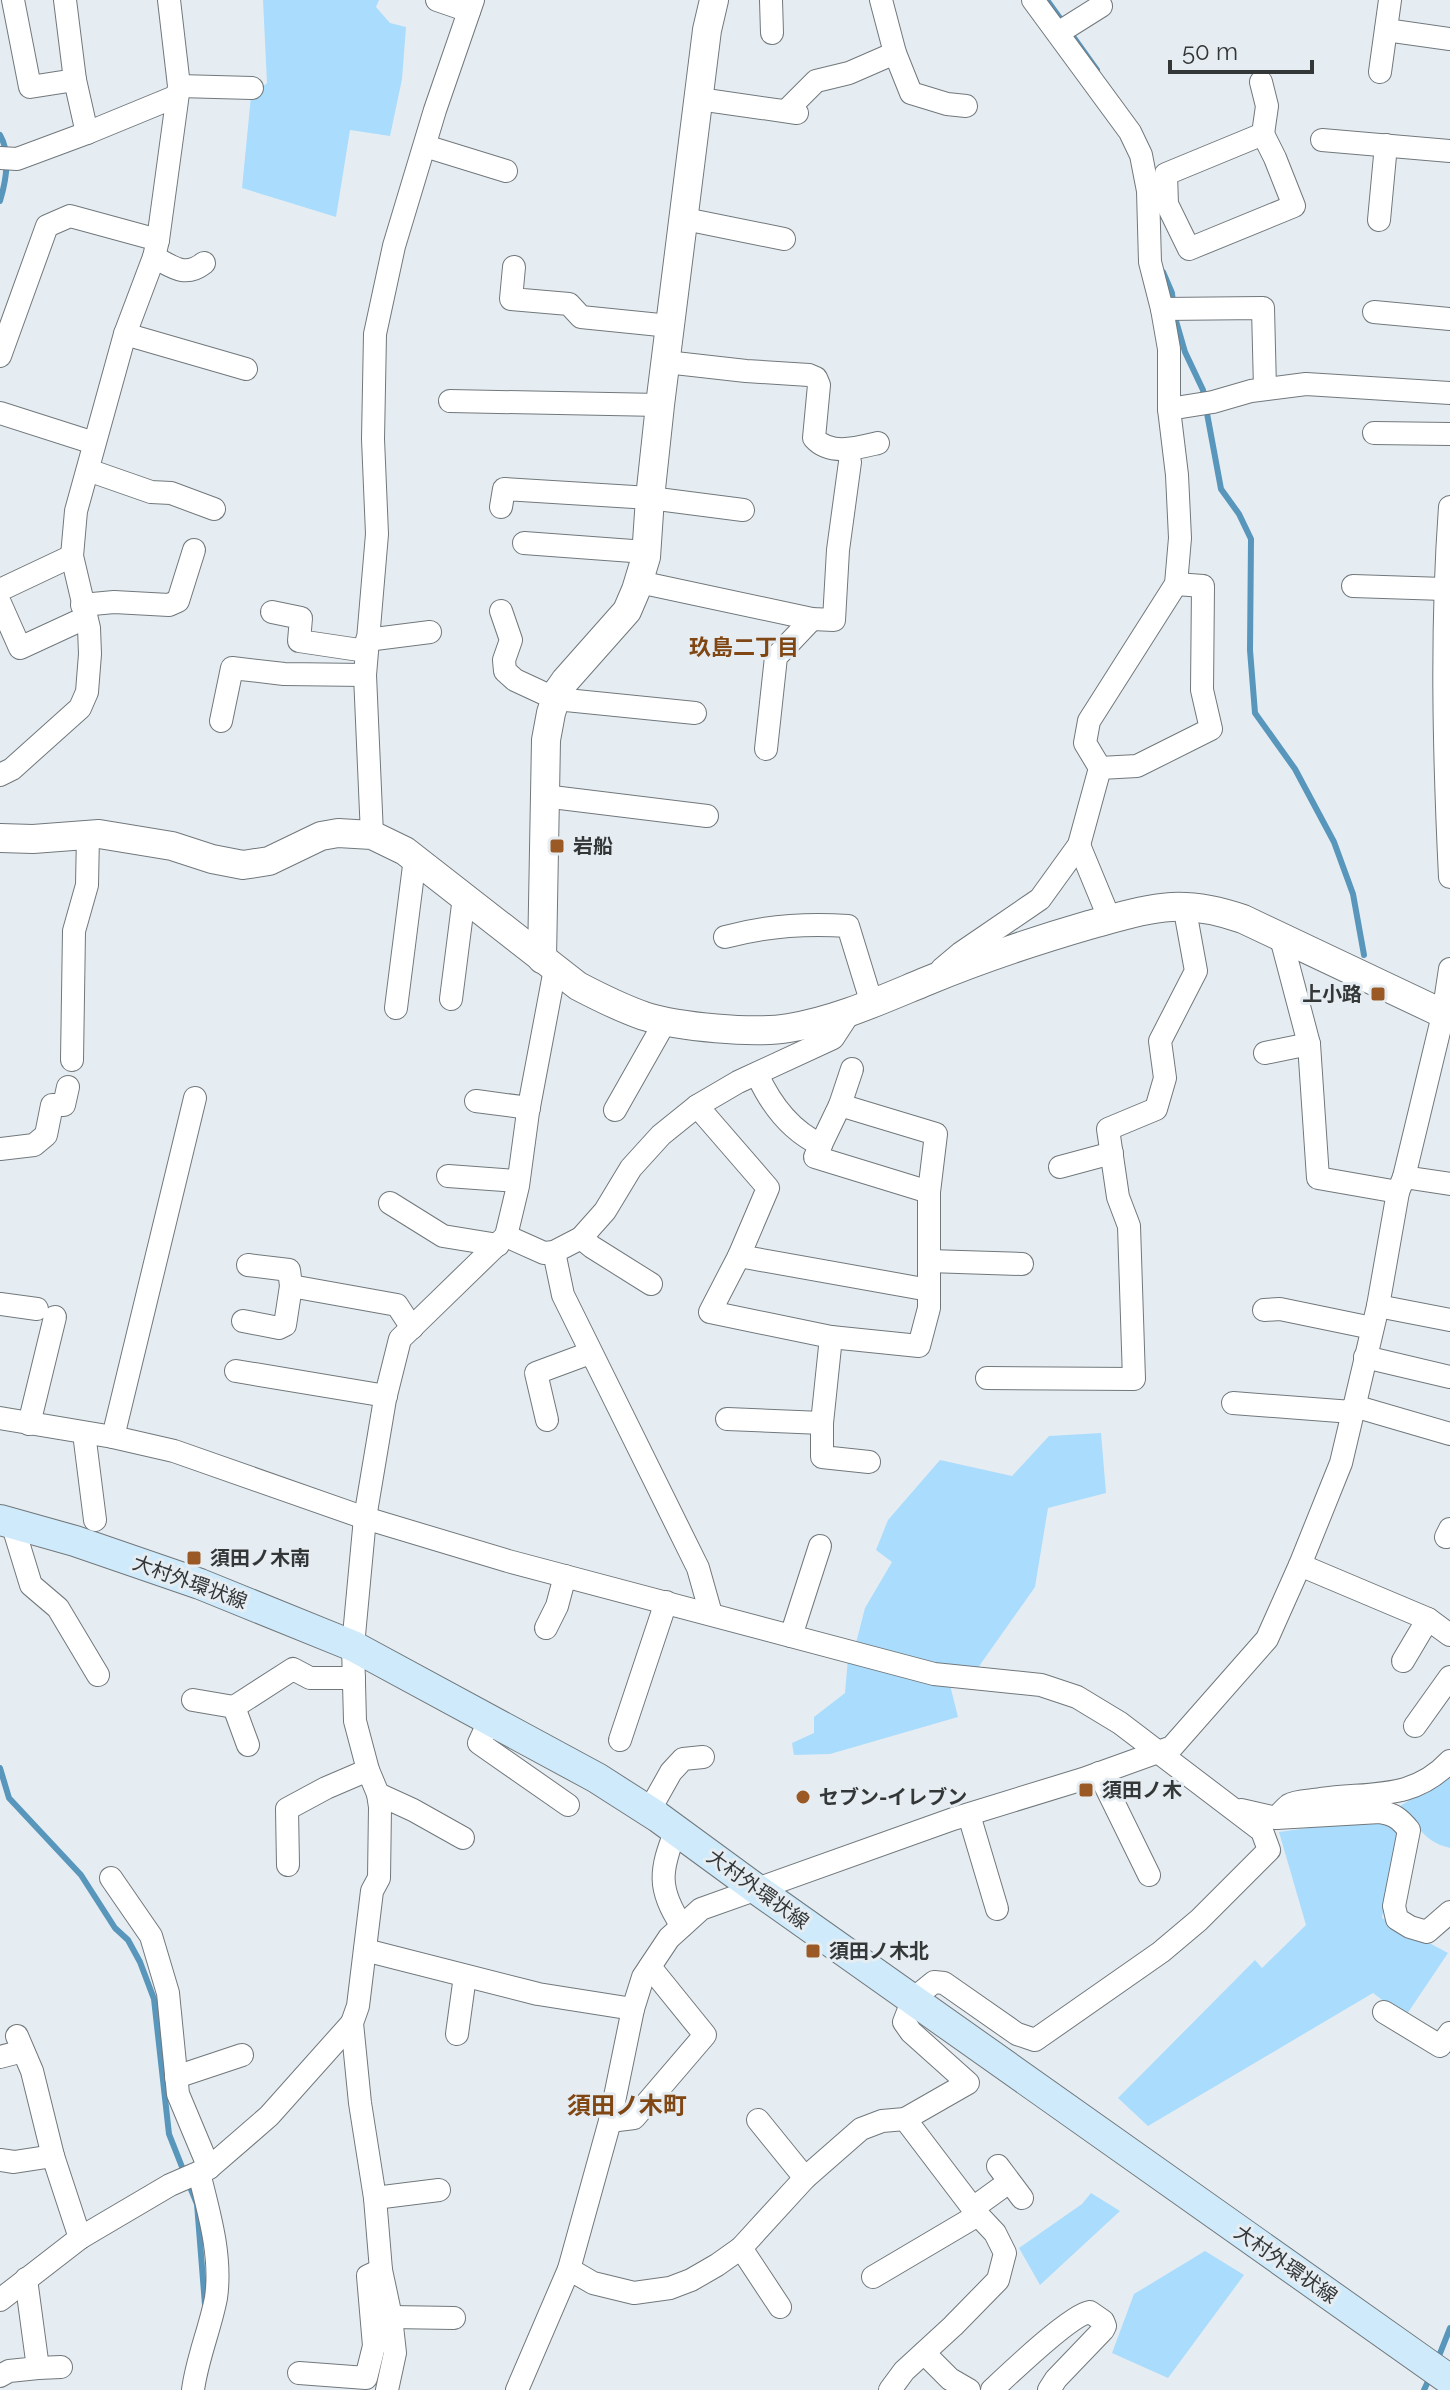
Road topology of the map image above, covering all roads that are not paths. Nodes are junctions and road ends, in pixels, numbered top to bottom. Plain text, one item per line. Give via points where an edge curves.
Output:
1 (13, 0) edge
2 (65, 0) edge
3 (169, 0) edge
4 (437, 0) edge
5 (714, 0) edge
6 (771, 0) edge
7 (881, 0) edge
8 (1390, 0) edge
9 (1037, 2) edge
10 (471, 5) edge
11 (1101, 6) dead end
12 (1386, 30) junction
13 (1059, 32) junction
14 (772, 33) dead end
15 (1450, 39) edge
16 (895, 53) junction
17 (1380, 72) dead end
18 (75, 80) junction
19 (1261, 82) dead end
20 (252, 88) dead end
21 (178, 91) junction
22 (699, 99) junction
23 (966, 106) dead end
24 (87, 133) junction
25 (1263, 134) junction
26 (1322, 140) dead end
27 (1386, 145) junction
28 (425, 146) junction
29 (1450, 151) edge
30 (8, 159) edge
31 (506, 171) dead end
32 (1155, 208) junction
33 (685, 219) junction
34 (1379, 220) dead end
35 (784, 239) dead end
36 (156, 249) junction
37 (204, 263) dead end
38 (514, 267) dead end
39 (1173, 309) junction
40 (1374, 312) dead end
41 (1450, 319) edge
42 (670, 326) junction
43 (125, 334) junction
44 (0, 356) edge
45 (666, 362) junction
46 (246, 369) dead end
47 (1265, 389) junction
48 (1450, 393) edge
49 (450, 401) dead end
50 (660, 405) junction
51 (1169, 409) junction
52 (2, 420) edge
53 (1374, 433) dead end
54 (1450, 434) edge
55 (94, 443) junction
56 (878, 443) dead end
57 (850, 462) dead end
58 (88, 470) junction
59 (650, 498) junction
60 (501, 507) dead end
61 (1450, 507) edge
62 (214, 509) dead end
63 (743, 510) dead end
64 (524, 543) dead end
65 (194, 550) dead end
66 (646, 552) junction
67 (72, 556) junction
68 (639, 582) junction
69 (1176, 584) junction
70 (1353, 586) dead end
71 (1444, 589) junction
72 (0, 590) edge
73 (0, 603) edge
74 (84, 611) junction
75 (501, 611) dead end
76 (272, 612) dead end
77 (812, 619) junction
78 (430, 632) dead end
79 (367, 645) junction
80 (1448, 650) edge
81 (365, 682) junction
82 (308, 689) dead end
83 (556, 699) junction
84 (695, 713) dead end
85 (221, 721) dead end
86 (766, 749) dead end
87 (1100, 768) junction
88 (0, 775) edge
89 (544, 796) junction
90 (1448, 800) edge
91 (707, 816) dead end
92 (88, 835) junction
93 (372, 835) junction
94 (0, 838) edge
95 (1079, 845) junction
96 (415, 858) junction
97 (1450, 877) edge
98 (464, 897) junction
99 (1184, 905) junction
100 (1110, 920) junction
101 (725, 937) dead end
102 (1281, 938) junction
103 (549, 964) junction
104 (1450, 969) edge
105 (928, 980) junction
106 (451, 999) dead end
107 (396, 1008) dead end
108 (861, 1008) junction
109 (1447, 1016) edge
110 (666, 1020) junction
111 (1309, 1044) junction
112 (1265, 1053) dead end
113 (72, 1060) dead end
114 (852, 1069) dead end
115 (757, 1074) junction
116 (68, 1087) dead end
117 (195, 1098) dead end
118 (476, 1101) dead end
119 (840, 1105) junction
120 (697, 1106) junction
121 (529, 1108) junction
122 (615, 1110) dead end
123 (821, 1145) junction
124 (0, 1149) edge
125 (1112, 1153) junction
126 (1060, 1167) dead end
127 (448, 1176) dead end
128 (518, 1181) junction
129 (1450, 1184) edge
130 (1401, 1185) junction
131 (929, 1192) junction
132 (390, 1203) dead end
133 (581, 1238) junction
134 (502, 1241) junction
135 (554, 1252) junction
136 (739, 1256) junction
137 (929, 1261) junction
138 (1022, 1264) dead end
139 (248, 1265) dead end
140 (651, 1284) dead end
141 (291, 1286) junction
142 (929, 1290) junction
143 (0, 1304) edge
144 (1264, 1310) dead end
145 (1375, 1317) junction
146 (1450, 1320) edge
147 (243, 1321) dead end
148 (412, 1328) junction
149 (831, 1337) junction
150 (590, 1353) junction
151 (1365, 1357) junction
152 (236, 1371) dead end
153 (1450, 1377) edge
154 (987, 1378) dead end
155 (386, 1396) junction
156 (1353, 1409) junction
157 (1242, 1412) dead end
158 (0, 1418) edge
159 (727, 1419) dead end
160 (547, 1420) dead end
161 (822, 1423) junction
162 (29, 1424) junction
163 (84, 1433) junction
164 (1450, 1434) edge
165 (113, 1437) junction
166 (869, 1462) dead end
167 (365, 1518) junction
168 (95, 1520) dead end
169 (6, 1521) edge
170 (820, 1546) dead end
171 (1300, 1565) junction
172 (565, 1576) junction
173 (666, 1602) junction
174 (711, 1614) junction
175 (1428, 1619) junction
176 (546, 1628) dead end
177 (1450, 1635) edge
178 (791, 1636) junction
179 (353, 1646) junction
180 (1403, 1661) dead end
181 (98, 1675) dead end
182 (1450, 1677) edge
183 (354, 1678) junction
184 (193, 1700) dead end
185 (234, 1707) junction
186 (490, 1719) junction
187 (1415, 1726) dead end
188 (620, 1740) dead end
189 (248, 1745) dead end
190 (1156, 1752) junction
191 (703, 1757) dead end
192 (1450, 1761) edge
193 (368, 1770) junction
194 (1099, 1773) junction
195 (378, 1794) junction
196 (568, 1805) dead end
197 (1231, 1808) junction
198 (649, 1811) junction
199 (969, 1815) junction
200 (1276, 1818) junction
201 (676, 1830) junction
202 (463, 1838) dead end
203 (288, 1865) dead end
204 (1149, 1875) dead end
205 (111, 1878) dead end
206 (755, 1888) junction
207 (997, 1909) dead end
208 (1450, 1912) edge
209 (682, 1926) junction
210 (365, 1950) junction
211 (650, 1967) junction
212 (465, 1976) junction
213 (913, 1999) junction
214 (633, 2009) junction
215 (1384, 2012) dead end
216 (352, 2023) junction
217 (1450, 2033) edge
218 (457, 2034) dead end
219 (242, 2055) dead end
220 (0, 2057) edge
221 (176, 2077) junction
222 (905, 2119) junction
223 (758, 2120) dead end
224 (610, 2121) junction
225 (53, 2156) junction
226 (0, 2160) edge
227 (201, 2172) junction
228 (805, 2178) junction
229 (1010, 2182) dead end
230 (439, 2190) dead end
231 (375, 2198) junction
232 (975, 2212) junction
233 (80, 2238) junction
234 (741, 2248) junction
235 (569, 2269) junction
236 (381, 2270) junction
237 (873, 2277) dead end
238 (26, 2279) junction
239 (0, 2300) edge
240 (780, 2307) dead end
241 (391, 2317) junction
242 (454, 2318) dead end
243 (924, 2353) junction
244 (299, 2373) dead end
245 (0, 2376) edge
246 (1450, 2380) edge
247 (193, 2390) edge
248 (387, 2390) edge
249 (517, 2390) edge
250 (890, 2390) edge
251 (969, 2390) edge
252 (992, 2390) edge
253 (1049, 2390) edge

1 - 18 street via 30,87
2 - 18 street
3 - 21 street
4 - 10 street
5 - 22 street
6 - 14 street
7 - 16 street
8 - 12 street
9 - 13 street
10 - 28 street
11 - 13 street
12 - 15 street
12 - 17 street
13 - 32 street via 1130,132
16 - 22 street via 816,81 794,113
16 - 23 street via 911,93
18 - 24 street
19 - 25 street via 1267,106
20 - 21 street
21 - 24 street
21 - 36 street
22 - 33 street
24 - 30 street
25 - 32 street via 1166,174
25 - 32 street via 1294,206 1189,249
26 - 27 street
27 - 29 street
27 - 34 street
28 - 31 street
28 - 79 street via 394,246 375,334 377,534
32 - 39 street via 1150,262
33 - 35 street
33 - 42 street
36 - 37 street via 184,272
36 - 43 street
36 - 44 street via 70,216 47,226
38 - 42 street via 511,299 569,304 581,317
39 - 47 street via 1263,308
39 - 51 street
40 - 41 street
42 - 45 street
43 - 46 street
43 - 55 street
45 - 50 street
45 - 56 street via 809,375 819,385 814,438 818,443 848,450
47 - 48 street via 1306,384
47 - 51 street
49 - 50 street
50 - 59 street
51 - 69 street via 1180,538
52 - 55 street
53 - 54 street
55 - 58 street
57 - 77 street via 834,620
58 - 62 street
58 - 67 street via 76,511
59 - 60 street via 504,489
59 - 63 street
59 - 66 street
61 - 71 street
64 - 66 street
65 - 74 street via 178,601 114,602
66 - 68 street
67 - 72 street
67 - 74 street
68 - 77 street
68 - 83 street via 627,611 565,681
69 - 87 street via 1089,721 1085,743
69 - 87 street via 1203,586 1202,690 1211,729 1137,766
70 - 71 street
71 - 80 street
73 - 74 street via 20,648
74 - 88 street via 90,654 80,708
75 - 83 street via 511,640 505,671
76 - 79 street via 301,618 299,641
77 - 86 street via 776,657
78 - 79 street
79 - 81 street
80 - 90 street
81 - 82 street
81 - 85 street via 232,668
81 - 93 street
83 - 84 street
83 - 89 street via 546,740
87 - 95 street
89 - 91 street
89 - 103 street
90 - 97 street
92 - 93 street via 135,838 243,865 269,861 321,836
92 - 94 street
92 - 113 street via 87,885 74,931
93 - 96 street
95 - 100 street
95 - 105 street via 1040,899
96 - 98 street
96 - 107 street
98 - 103 street
98 - 106 street
99 - 100 street
99 - 102 street via 1228,914
99 - 125 street via 1196,971 1160,1041 1165,1078 1156,1109 1108,1129
100 - 105 street via 1018,945
101 - 108 street via 756,928 848,926
102 - 109 street
102 - 111 street
103 - 110 street via 609,1003
103 - 121 street
104 - 109 street
105 - 108 street
108 - 110 street via 760,1031
108 - 115 street via 833,1038
109 - 130 street
110 - 122 street
111 - 112 street
111 - 130 street via 1318,1178
114 - 119 street
115 - 120 street
115 - 123 street via 788,1122
116 - 124 street via 64,1105 52,1105 46,1135 34,1145
117 - 165 street
118 - 121 street
119 - 123 street
119 - 131 street via 936,1134
120 - 133 street via 631,1168
120 - 136 street via 768,1188
121 - 128 street
123 - 131 street via 815,1157
125 - 126 street
125 - 154 street via 1118,1197 1129,1226 1134,1379 1010,1389
127 - 128 street
128 - 134 street
129 - 130 street
130 - 145 street
131 - 137 street
132 - 134 street via 443,1236
133 - 135 street
133 - 140 street
134 - 135 street
134 - 148 street
135 - 150 street via 563,1295
136 - 142 street
136 - 149 street via 710,1312
137 - 138 street
137 - 142 street
139 - 141 street via 289,1270
141 - 147 street via 285,1325
141 - 148 street via 397,1305
142 - 149 street via 919,1346
143 - 162 street via 46,1313
144 - 145 street
145 - 146 street
145 - 151 street
148 - 155 street via 400,1339
149 - 161 street
150 - 160 street via 536,1373
150 - 174 street via 698,1568
151 - 153 street
151 - 156 street
152 - 155 street
155 - 167 street
156 - 157 street
156 - 164 street
156 - 171 street via 1341,1463
158 - 162 street
159 - 161 street
161 - 166 street via 822,1457
162 - 163 street
163 - 165 street
163 - 168 street
165 - 167 street via 174,1451
167 - 172 street
167 - 179 street
169 - 179 main road, 大村外環状線 via 192,1581
169 - 181 street via 31,1585 58,1608
170 - 178 street
171 - 175 street
171 - 190 street via 1267,1639 1172,1747
172 - 173 street
172 - 176 street
173 - 174 street
173 - 188 street
174 - 178 street
175 - 177 street
175 - 180 street
178 - 190 street via 934,1674 1041,1685 1077,1697
179 - 183 street
179 - 186 main road, 大村外環状線
182 - 187 street
183 - 185 street via 310,1678 293,1669
183 - 193 street via 355,1721
184 - 185 street
185 - 189 street
186 - 196 street via 479,1743
186 - 198 main road, 大村外環状線
190 - 194 street
190 - 197 street
191 - 198 street via 683,1759
192 - 200 street via 1437,1774 1395,1794 1290,1804
193 - 195 street
193 - 203 street via 287,1809
194 - 199 street
194 - 204 street
195 - 202 street
195 - 210 street via 379,1878 372,1891
197 - 200 street
197 - 213 street via 1262,1831 1269,1850 1161,1952 1035,2040 1017,2034 944,1983 934,1982
198 - 201 main road, 大村外環状線
199 - 206 street
199 - 207 street
200 - 208 street via 1393,1814 1409,1830 1394,1906 1397,1919 1427,1932
201 - 206 main road, 大村外環状線
201 - 209 street via 665,1858 663,1886
205 - 221 street via 151,1936 168,1993
206 - 209 street via 701,1909
206 - 213 main road, 大村外環状線
209 - 211 street
210 - 212 street
210 - 216 street
211 - 214 street
211 - 224 street via 705,2035 634,2118
212 - 214 street
212 - 218 street
213 - 222 street via 904,2022 968,2083
213 - 246 main road, 大村外環状線
214 - 224 street
215 - 217 street via 1440,2046
216 - 227 street via 269,2116
216 - 231 street
219 - 221 street
220 - 225 street via 20,2044
221 - 227 street
222 - 228 street via 861,2129
222 - 232 street
223 - 228 street
224 - 235 street
225 - 226 street
225 - 233 street
227 - 233 street
227 - 247 street via 217,2256 216,2295
228 - 234 street
229 - 232 street
230 - 231 street
231 - 236 street
232 - 237 street
232 - 243 street via 1005,2253 998,2280
233 - 238 street
234 - 235 street via 691,2280 634,2293 593,2283
234 - 240 street
235 - 249 street
236 - 241 street
236 - 244 street via 368,2276 374,2346 366,2378
238 - 239 street
238 - 245 street via 50,2367
241 - 242 street
241 - 248 street via 395,2353
243 - 250 street
243 - 251 street
252 - 253 street via 1090,2312 1103,2321 1103,2330

